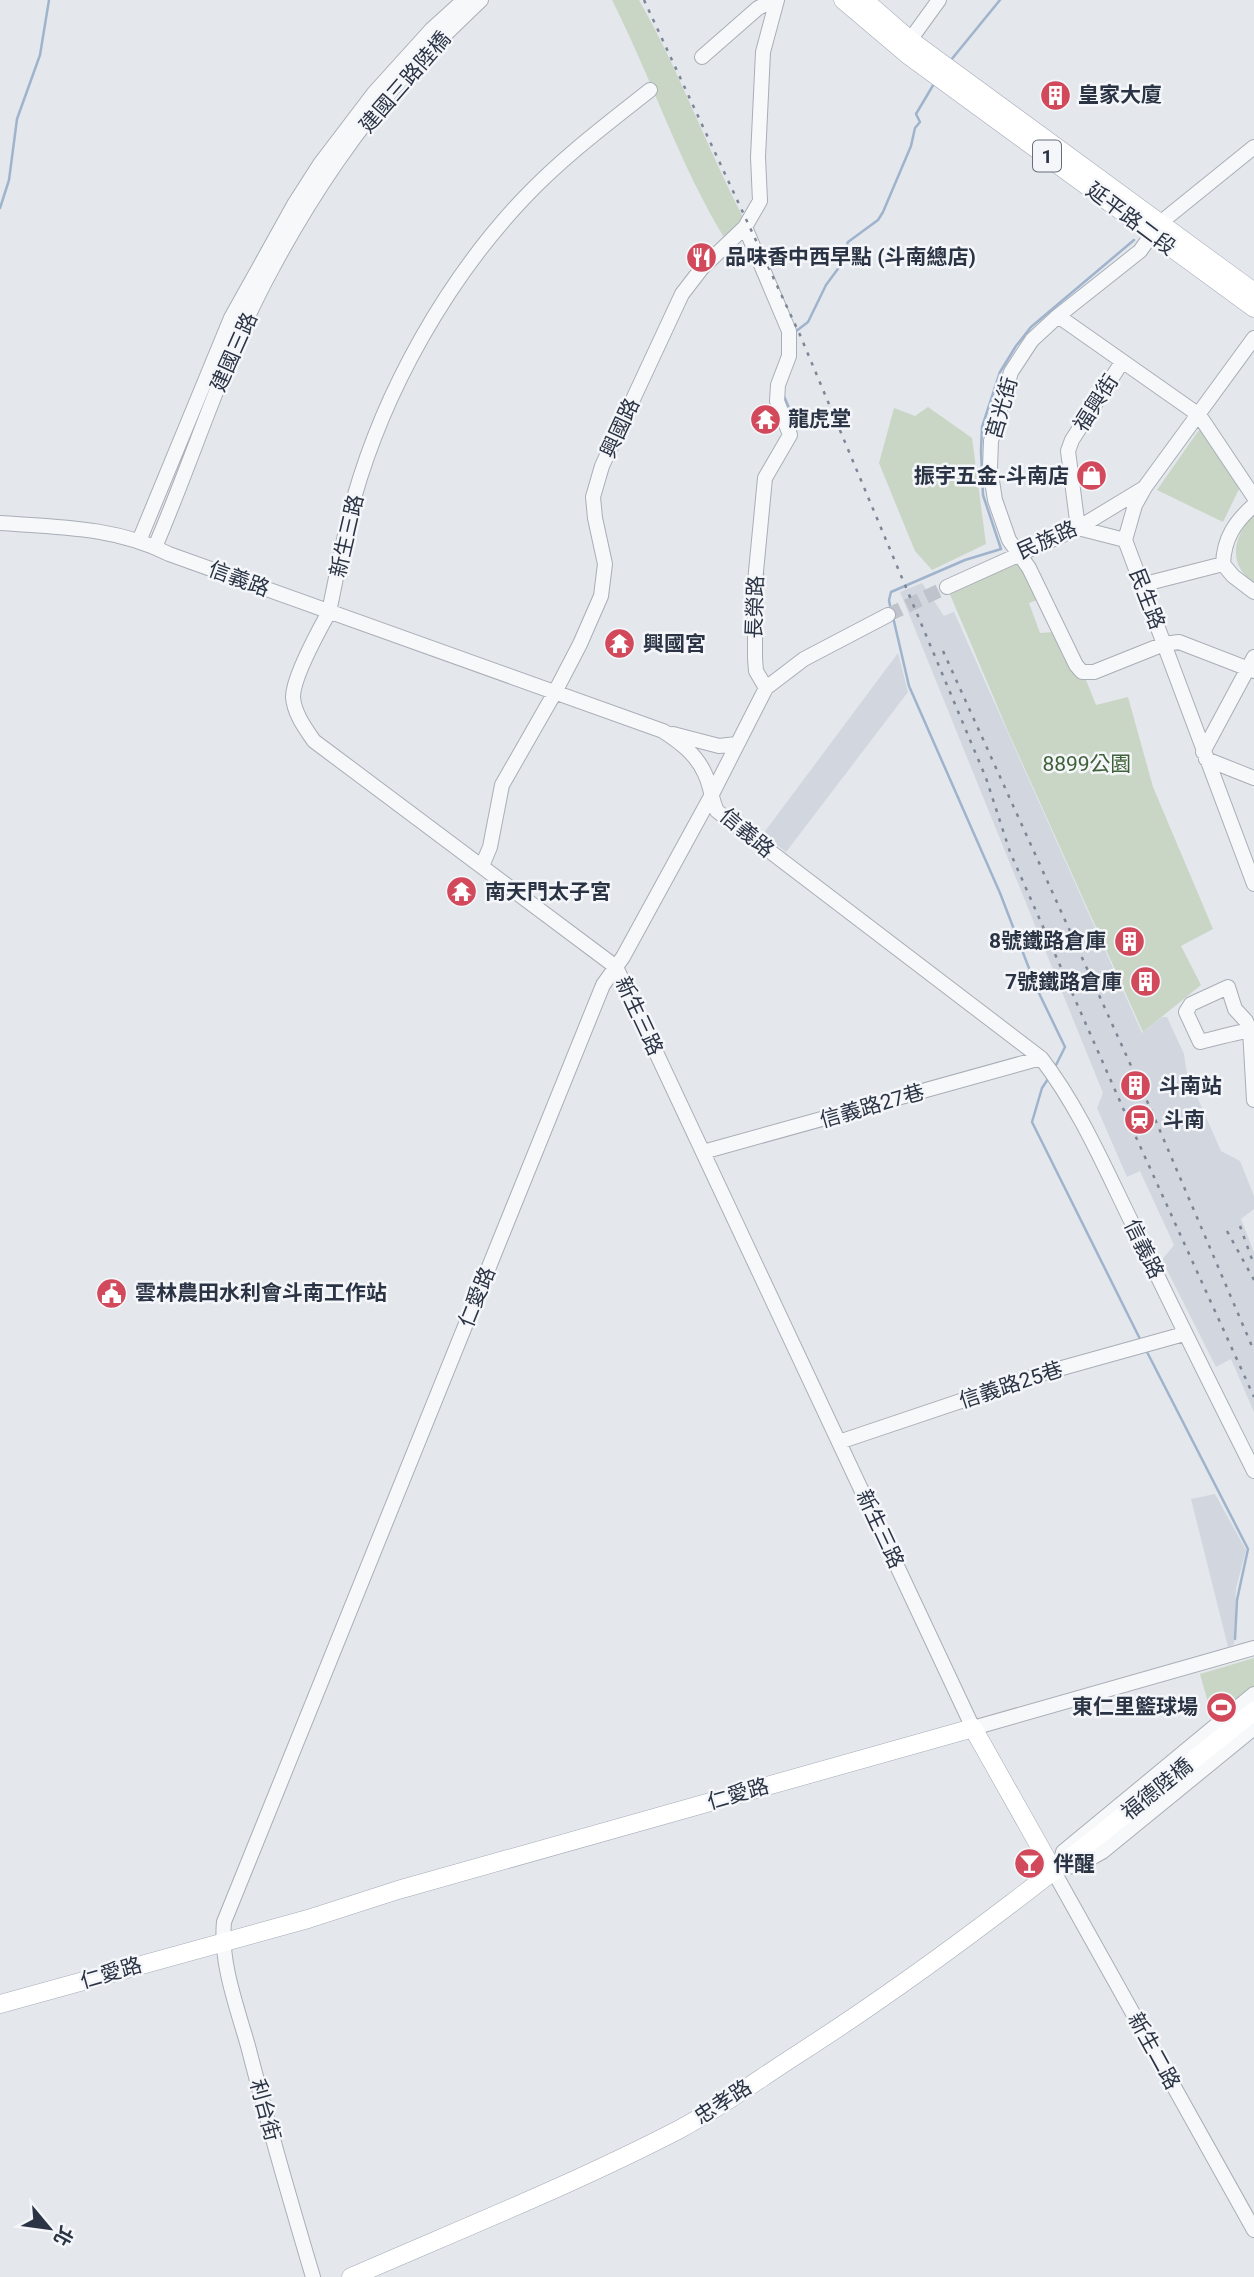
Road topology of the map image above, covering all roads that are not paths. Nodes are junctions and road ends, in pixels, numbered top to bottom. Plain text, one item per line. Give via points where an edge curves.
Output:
1 (464, 0) edge
2 (481, 0) edge
3 (776, 0) edge
4 (843, 0) edge
5 (864, 0) edge
6 (939, 0) edge
7 (911, 40) junction
8 (702, 57) dead end
9 (650, 90) dead end
10 (1254, 148) edge
11 (327, 166) junction
12 (746, 227) junction
13 (1155, 228) junction
14 (1254, 292) edge
15 (1254, 308) edge
16 (1058, 316) junction
17 (1254, 338) edge
18 (1122, 362) junction
19 (1199, 415) junction
20 (1145, 487) junction
21 (1254, 497) edge
22 (1254, 505) edge
23 (0, 523) edge
24 (1078, 528) junction
25 (1125, 540) junction
26 (139, 541) junction
27 (155, 547) junction
28 (1018, 553) junction
29 (1223, 564) junction
30 (1141, 585) junction
31 (947, 587) tunnel mouth
32 (1254, 592) edge
33 (329, 612) junction
34 (888, 615) tunnel mouth
35 (1164, 644) junction
36 (1252, 666) edge
37 (766, 688) junction
38 (554, 694) junction
39 (663, 731) junction
40 (737, 744) junction
41 (1204, 756) junction
42 (1254, 778) edge
43 (710, 797) junction
44 (482, 866) junction
45 (1254, 884) edge
46 (616, 967) junction
47 (1252, 1030) edge
48 (1041, 1058) junction
49 (1254, 1096) edge
50 (703, 1152) junction
51 (1184, 1334) junction
52 (839, 1442) junction
53 (1254, 1471) edge
54 (1254, 1648) edge
55 (1254, 1694) edge
56 (1254, 1711) edge
57 (973, 1728) junction
58 (1254, 1728) edge
59 (1057, 1869) junction
60 (222, 1941) junction
61 (0, 2004) edge
62 (1254, 2230) edge
63 (313, 2277) edge
64 (351, 2277) edge

1 - 11 street, 建國三路陸橋 via 397,66 355,116
2 - 11 street, 建國三路陸橋 via 411,69
3 - 8 street via 758,8
3 - 12 street, 興國路 via 763,52 760,201
4 - 13 main road, 延平路二段 / 1 via 908,55
5 - 7 main road, 延平路二段 / 1
6 - 7 street
7 - 13 main road, 延平路二段 / 1
9 - 33 street, 新生三路 via 526,196 499,226 428,327 405,369 354,497
10 - 13 street, 莒光街
11 - 26 street, 建國三路 via 295,203 231,318
11 - 27 street, 建國三路 via 233,352
12 - 37 street, 長榮路 via 789,331 789,356 777,401 790,435 765,478 755,582 756,671
12 - 38 street, 興國路 via 682,294 602,466 593,497 604,552 604,584
13 - 14 main road, 延平路二段 / 1
13 - 15 main road, 延平路二段 / 1
13 - 16 street, 莒光街 via 1140,251
16 - 18 street
16 - 28 street, 莒光街 via 1032,340 1011,372 993,427 990,468 995,500
17 - 19 street, 民生路
18 - 19 street
18 - 24 street, 福興街 via 1068,451
19 - 20 street, 民生路
19 - 21 street
20 - 24 street, 民族路
20 - 25 street, 民生路
22 - 29 street via 1224,543
23 - 26 street, 信義路 via 78,528
24 - 25 street
24 - 28 street, 民族路
25 - 30 street, 民生路
26 - 27 street, 信義路
27 - 33 street, 信義路
28 - 31 street, 民族路
28 - 35 street, 莒光街 via 1083,672 1094,672
29 - 30 street
29 - 32 street
30 - 35 street, 民生路
33 - 38 street, 信義路
33 - 44 street, 新生三路 via 295,687 293,698 301,723 314,741
34 - 37 street via 804,659
35 - 36 street via 1179,642
35 - 41 street, 民生路
36 - 41 street
37 - 40 street
38 - 39 street, 信義路
38 - 44 street, 興國路 via 502,785
39 - 40 street via 719,746
39 - 43 street, 信義路 via 698,762
40 - 43 street
41 - 42 street
41 - 45 street, 民生路
43 - 46 street
43 - 48 street, 信義路 via 717,811 771,854
44 - 46 street, 新生三路
46 - 50 street, 新生三路
46 - 60 street, 仁愛路 via 603,985 330,1659 224,1922
47 - 47 street via 1235,1009 1228,988 1191,1004 1186,1012 1200,1042
47 - 49 street
48 - 50 street, 信義路27巷
48 - 51 street, 信義路 via 1061,1083
50 - 52 street, 新生三路
51 - 52 street, 信義路25巷 via 1044,1373
51 - 53 street, 信義路
52 - 57 street, 新生三路
54 - 57 street, 仁愛路
55 - 59 street, 忠孝路 via 1063,1852
56 - 59 main road, 福德陸橋
57 - 59 main road, 新生三路
57 - 60 main road, 仁愛路
58 - 59 street, 忠孝路 via 1102,1852 1077,1866
59 - 62 street, 新生二路
59 - 64 main road, 忠孝路 via 868,2008 682,2128
60 - 61 main road, 仁愛路
60 - 63 street, 利台街 via 265,2115

